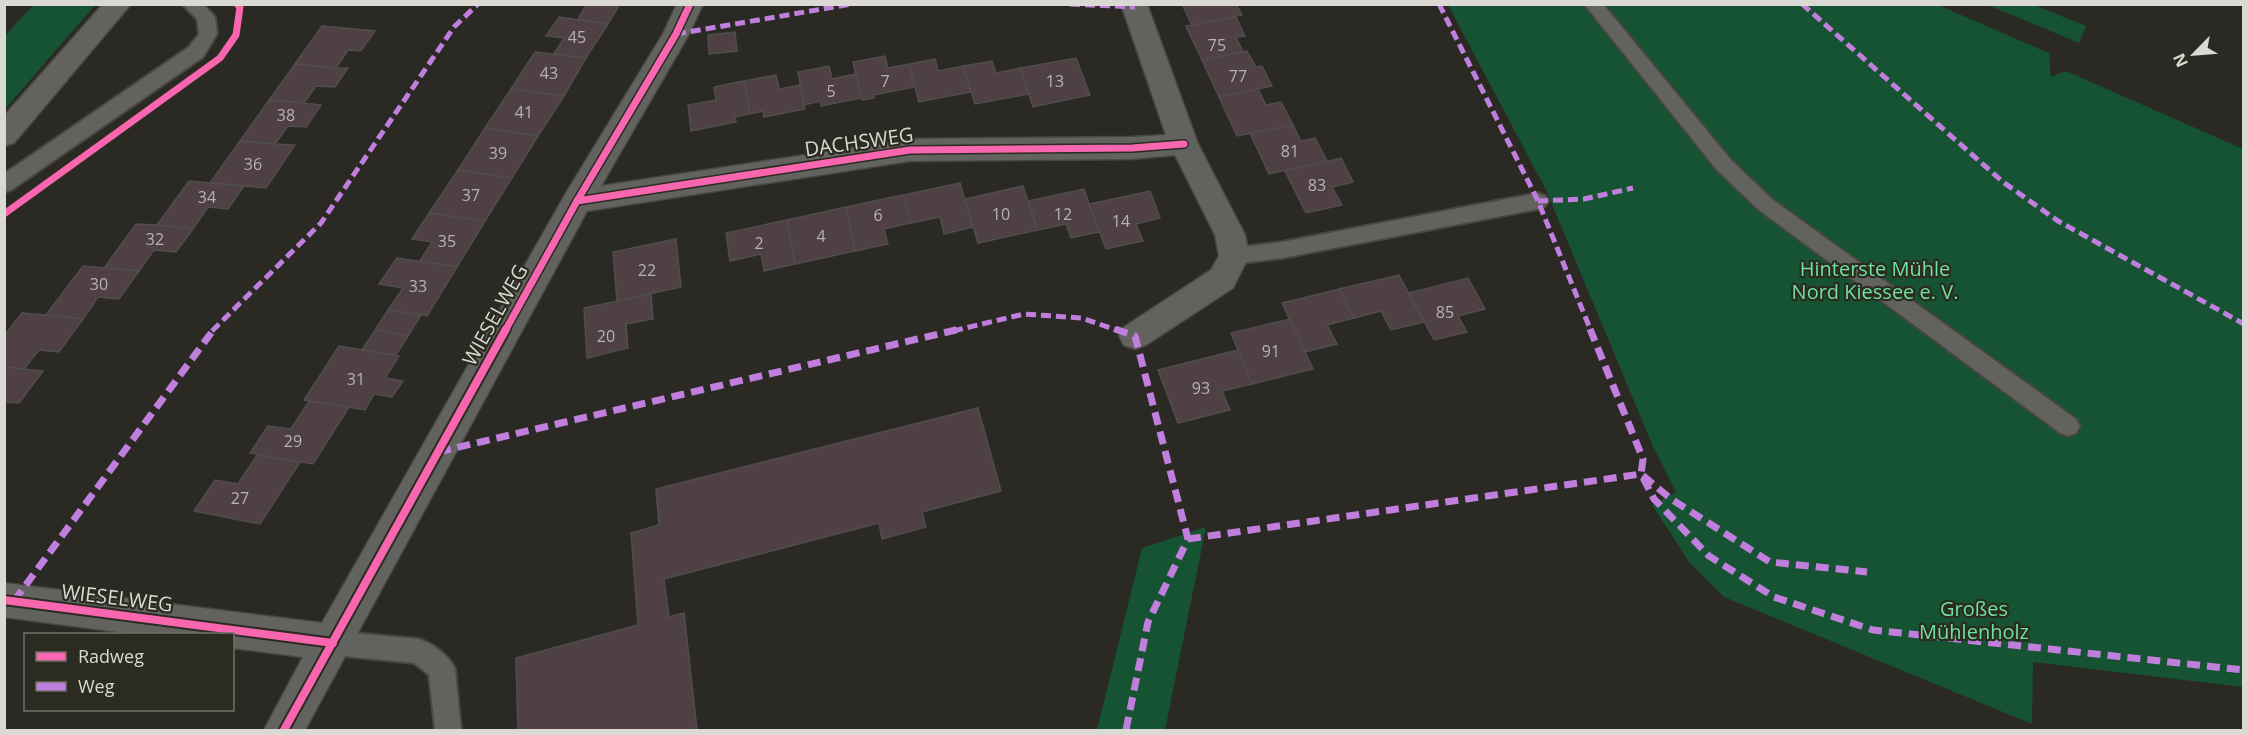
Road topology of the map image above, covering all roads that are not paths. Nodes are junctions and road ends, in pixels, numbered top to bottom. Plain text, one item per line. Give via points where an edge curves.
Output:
1 (118, 4) edge
2 (191, 4) edge
3 (690, 4) edge
4 (1134, 4) edge
5 (1593, 4) edge
6 (4, 136) edge
7 (1184, 144) junction
8 (4, 185) edge
9 (577, 201) junction
10 (1538, 201) dead end
11 (1234, 256) junction
12 (1135, 336) dead end
13 (2068, 426) dead end
14 (4, 600) edge
15 (333, 643) junction
16 (284, 730) edge
17 (448, 730) edge

1 - 6 street
2 - 8 lane via 206,17 208,34 196,52
3 - 9 street, WIESELWEG
4 - 7 street
5 - 13 lane via 1724,165 1766,205
7 - 9 street, DACHSWEG via 910,150
7 - 11 street via 1230,235
9 - 15 street, WIESELWEG
10 - 11 lane
11 - 12 street via 1222,279
14 - 15 street, WIESELWEG
15 - 16 street, WIESELWEG
15 - 17 lane via 419,651 442,669

